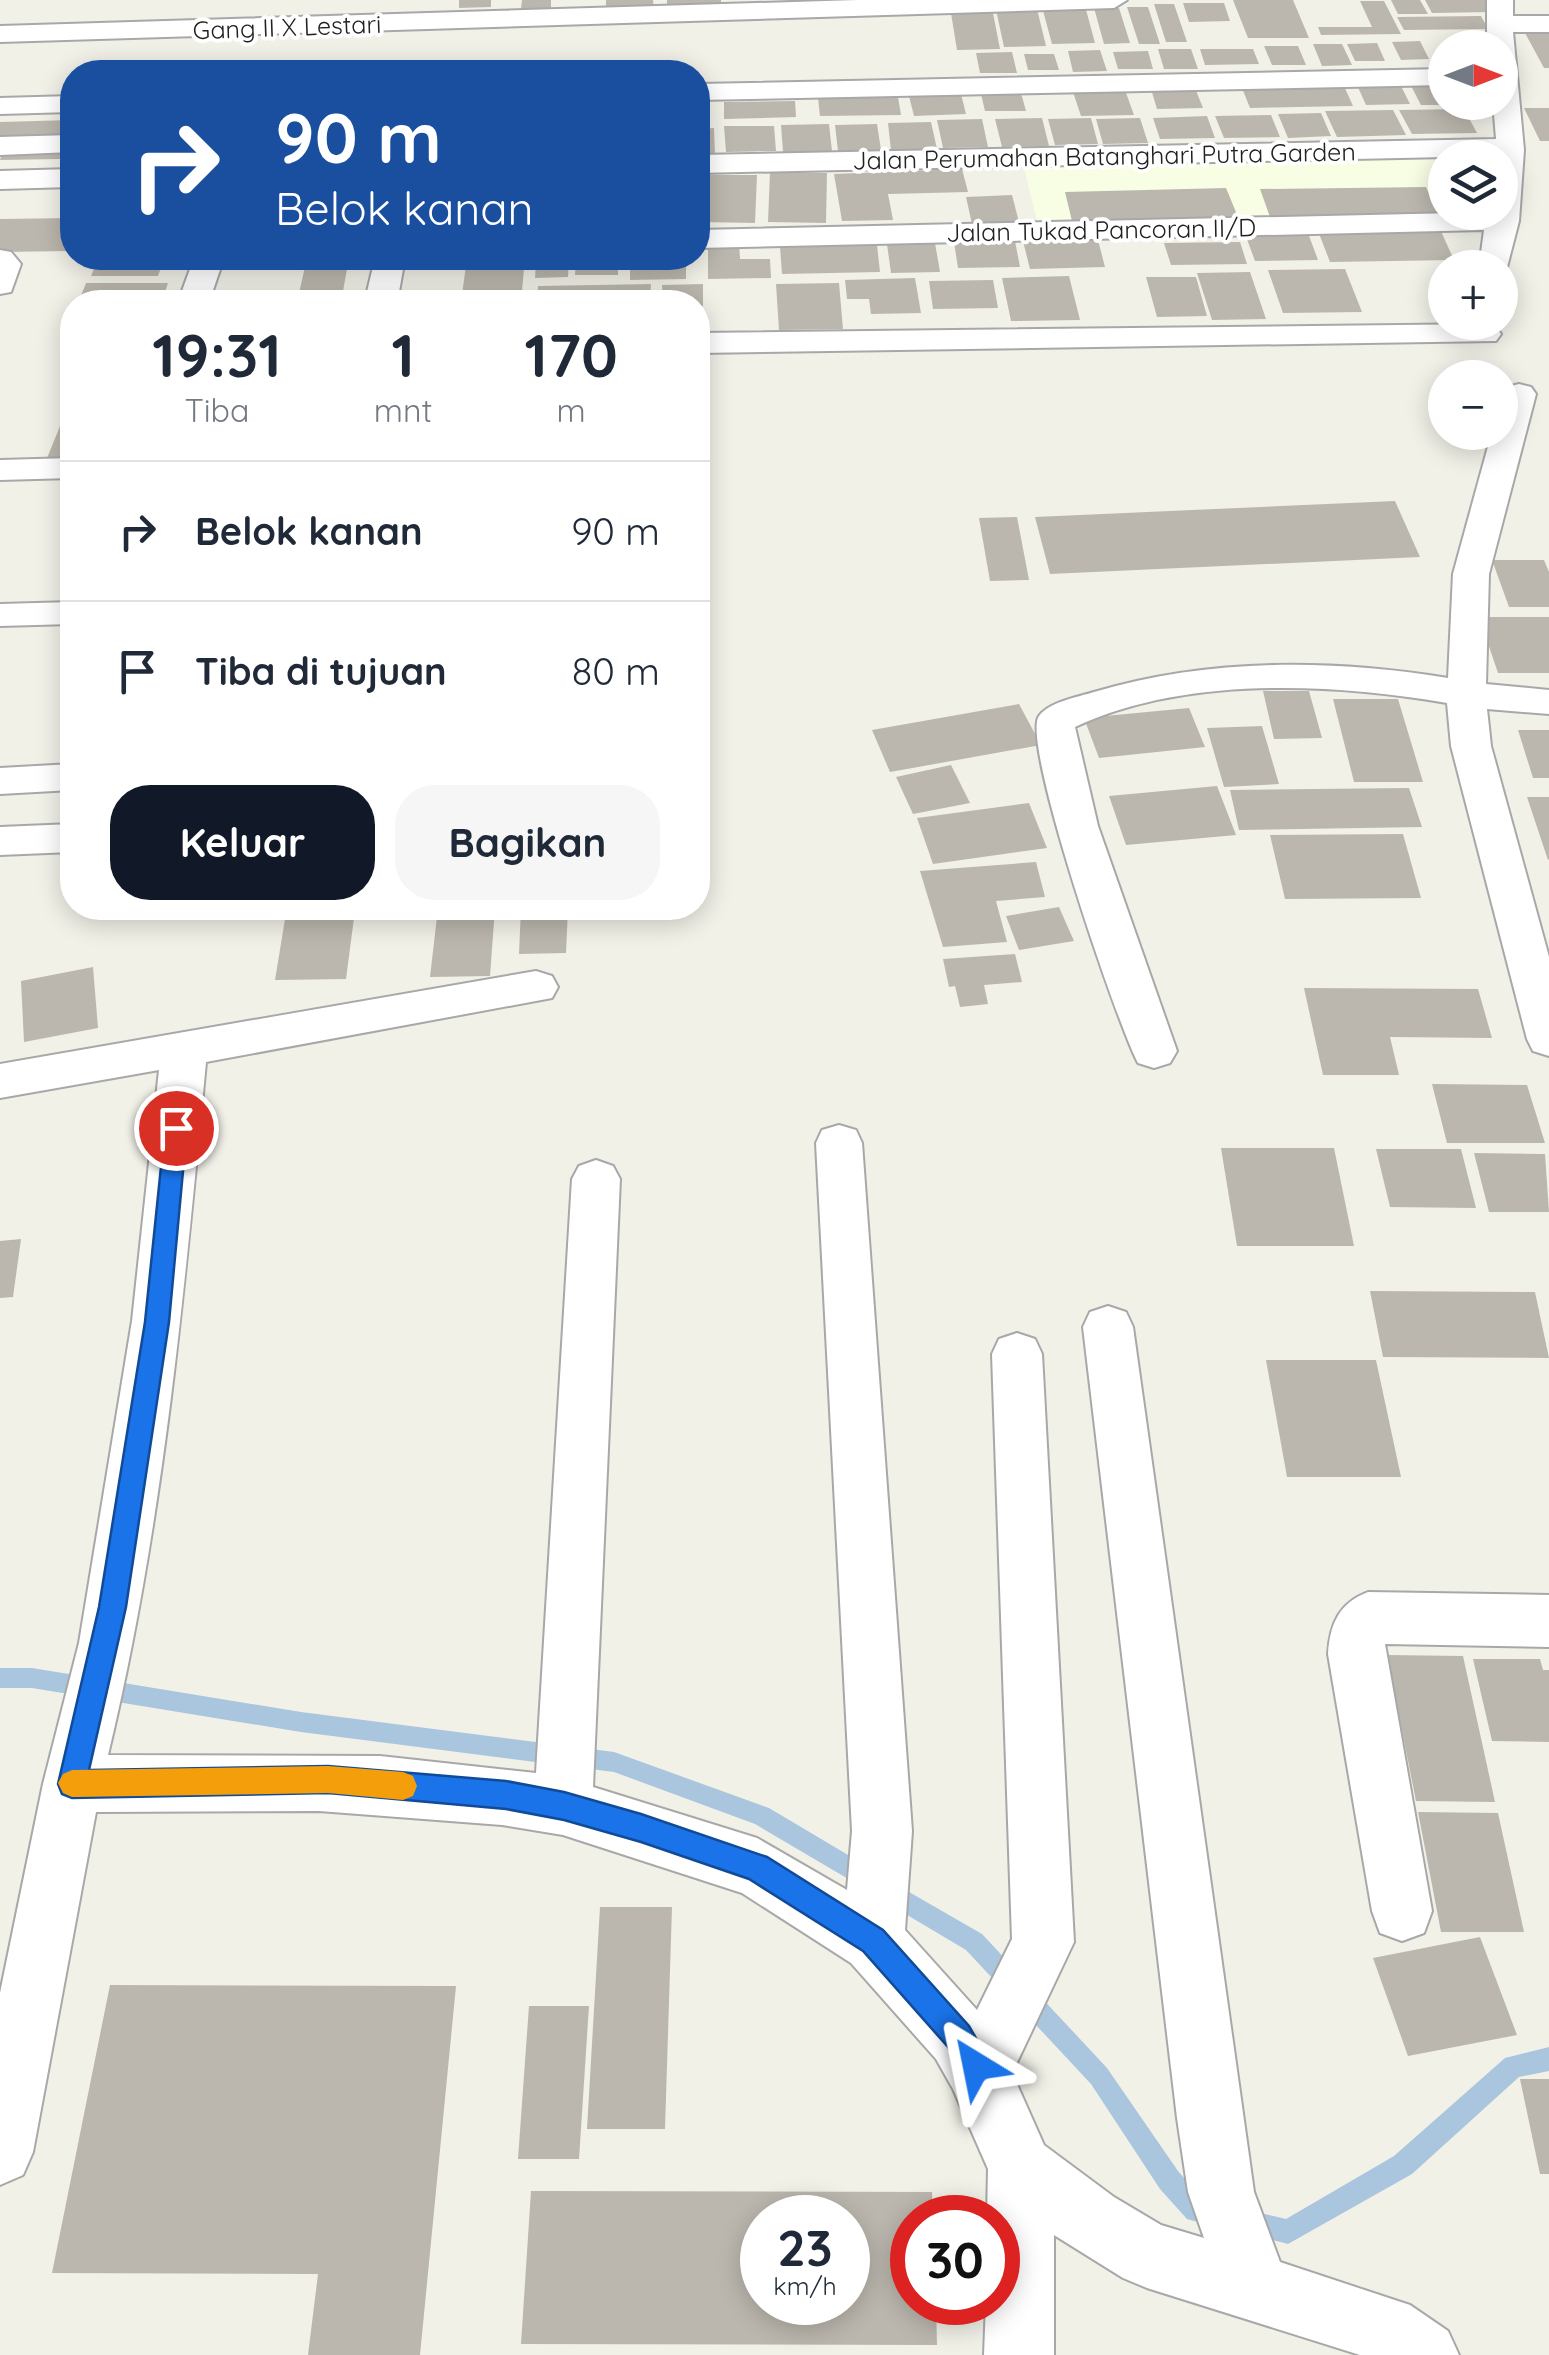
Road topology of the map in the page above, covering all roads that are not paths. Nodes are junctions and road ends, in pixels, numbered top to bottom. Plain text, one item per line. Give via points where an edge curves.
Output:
1 (1114, 0) edge
2 (663, 7) edge
3 (1500, 12) edge
4 (1549, 24) edge
5 (0, 34) edge
6 (1428, 77) edge
7 (710, 92) edge
8 (60, 104) edge
9 (0, 106) edge
10 (60, 144) edge
11 (0, 146) edge
12 (1428, 157) edge
13 (710, 164) edge
14 (60, 178) edge
15 (0, 180) edge
16 (1428, 223) edge
17 (710, 238) edge
18 (0, 258) edge
19 (0, 285) edge
20 (710, 343) edge
21 (1428, 364) edge
22 (1491, 450) edge
23 (60, 468) edge
24 (0, 470) edge
25 (60, 613) edge
26 (0, 615) edge
27 (1466, 696) junction
28 (1549, 702) edge
29 (60, 778) edge
30 (0, 780) edge
31 (60, 839) edge
32 (0, 842) edge
33 (536, 987) dead end
34 (1549, 1039) edge
35 (184, 1050) junction
36 (1154, 1051) dead end
37 (0, 1080) edge
38 (839, 1142) dead end
39 (596, 1179) dead end
40 (1108, 1327) dead end
41 (1017, 1354) dead end
42 (1549, 1621) edge
43 (77, 1764) junction
44 (564, 1796) junction
45 (1402, 1911) dead end
46 (874, 1936) junction
47 (984, 2058) junction
48 (0, 2152) edge
49 (1021, 2168) junction
50 (1251, 2274) junction
51 (1019, 2355) edge
52 (1424, 2355) edge

1 - 2 street, Gang II X Lestari
2 - 5 street, Gang II X Lestari
3 - 4 street
6 - 7 street
8 - 9 street
10 - 11 street
12 - 13 street, Jalan Perumahan Batanghari Putra Garden
14 - 15 street
16 - 17 street, Jalan Tukad Pancoran II/D
18 - 19 street via 6,264
20 - 21 street
22 - 27 street via 1472,574
23 - 24 street
25 - 26 street
27 - 28 street
27 - 34 street via 1472,746
27 - 36 street via 1353,677 1277,678 1156,691 1090,704 1055,721 1051,732 1064,787
29 - 30 street
31 - 32 street
33 - 35 street
35 - 37 street
35 - 43 street via 157,1322 107,1643
38 - 46 street via 882,1832
39 - 44 street
40 - 50 street via 1222,2192
41 - 47 street via 1043,1942
42 - 45 street via 1368,1618 1357,1634
43 - 44 street
43 - 48 street
44 - 46 street via 757,1868
46 - 47 street via 958,2037
47 - 49 street
49 - 50 street via 1147,2254
49 - 51 street
50 - 52 street via 1386,2329

